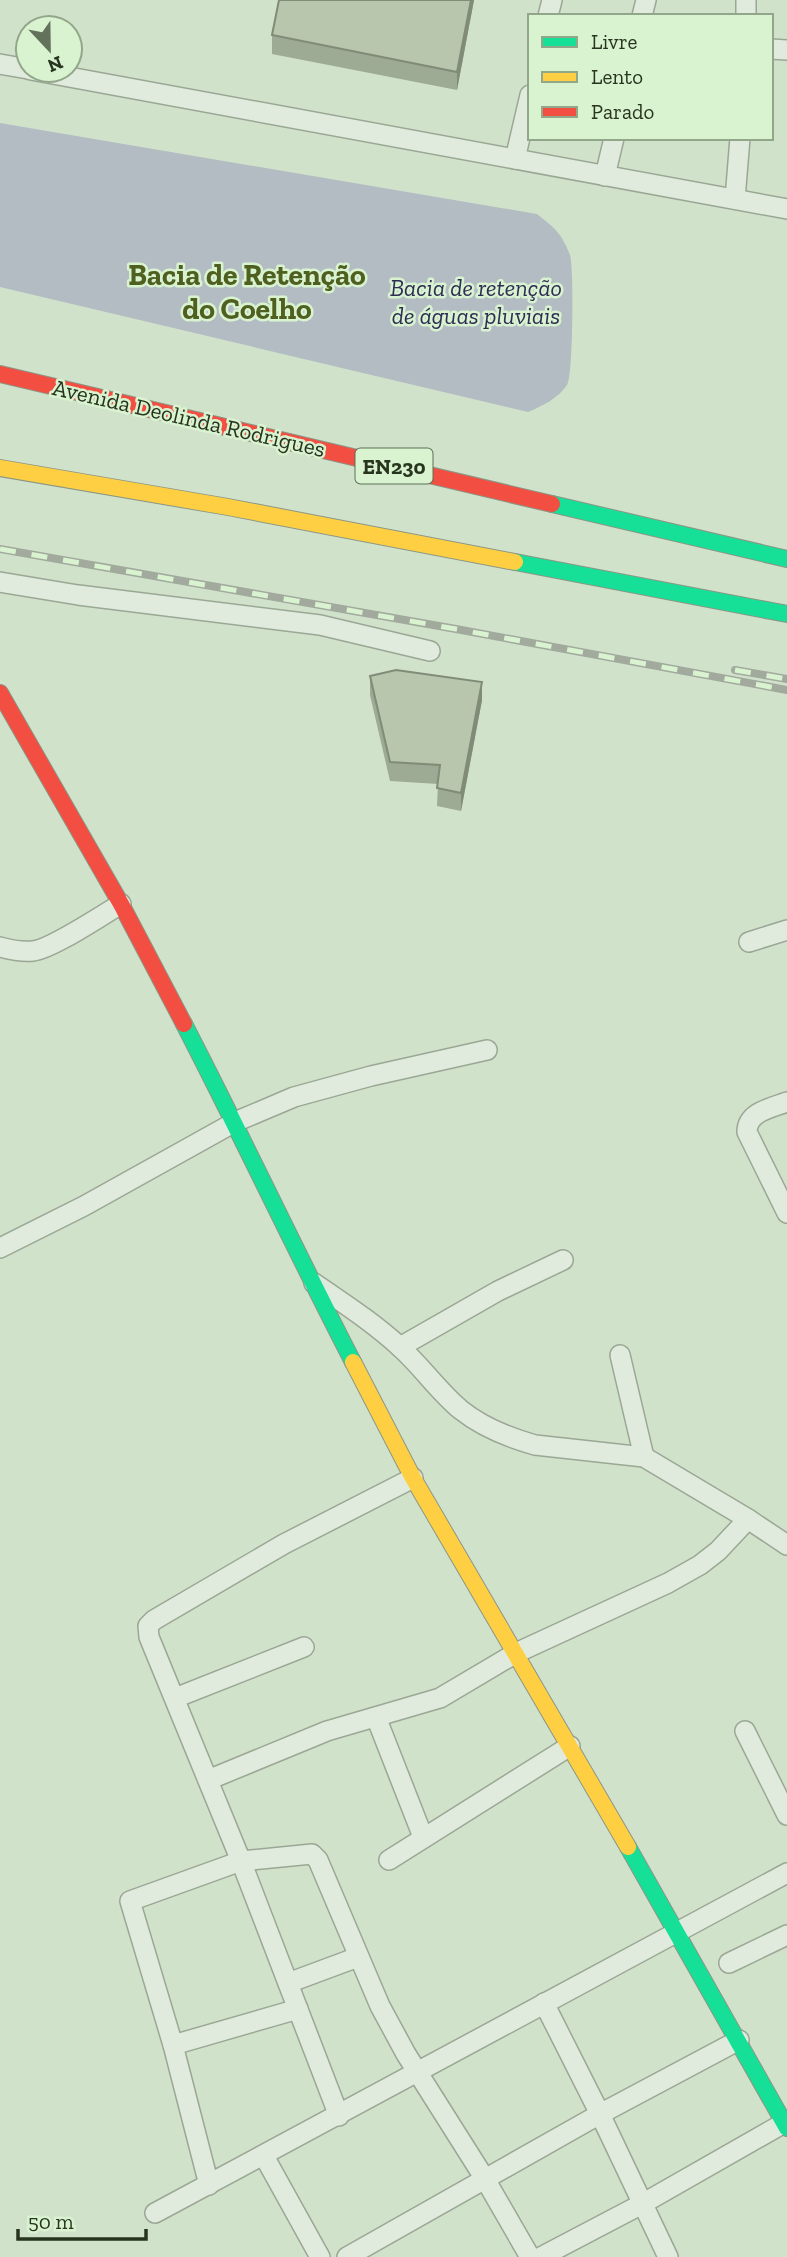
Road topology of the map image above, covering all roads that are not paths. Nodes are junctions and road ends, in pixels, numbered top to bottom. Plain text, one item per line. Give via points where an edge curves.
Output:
1 (84, 80) edge
2 (528, 104) edge
3 (614, 140) edge
4 (740, 140) edge
5 (515, 159) junction
6 (605, 176) junction
7 (735, 199) junction
8 (787, 209) edge
9 (0, 374) edge
10 (0, 468) edge
11 (787, 559) edge
12 (0, 582) edge
13 (787, 614) edge
14 (430, 651) dead end
15 (0, 694) edge
16 (121, 904) junction
17 (787, 930) edge
18 (749, 942) dead end
19 (0, 947) edge
20 (486, 1050) dead end
21 (787, 1102) edge
22 (235, 1122) junction
23 (787, 1213) edge
24 (0, 1248) edge
25 (563, 1260) dead end
26 (311, 1281) junction
27 (400, 1347) junction
28 (620, 1356) dead end
29 (644, 1457) junction
30 (413, 1478) junction
31 (748, 1519) junction
32 (787, 1545) edge
33 (304, 1647) dead end
34 (516, 1653) junction
35 (175, 1698) junction
36 (376, 1717) junction
37 (745, 1731) dead end
38 (570, 1746) junction
39 (208, 1780) junction
40 (787, 1815) edge
41 (423, 1837) junction
42 (389, 1860) dead end
43 (241, 1861) junction
44 (787, 1873) edge
45 (678, 1932) junction
46 (787, 1935) edge
47 (358, 1957) junction
48 (729, 1963) dead end
49 (288, 1983) junction
50 (544, 2003) junction
51 (298, 2009) junction
52 (739, 2040) junction
53 (173, 2046) junction
54 (417, 2072) junction
55 (600, 2114) junction
56 (339, 2116) junction
57 (786, 2126) edge
58 (264, 2156) junction
59 (485, 2179) junction
60 (209, 2185) junction
61 (642, 2204) junction
62 (156, 2213) dead end
63 (320, 2257) edge
64 (347, 2257) edge
65 (530, 2257) edge
66 (541, 2257) edge
67 (668, 2257) edge

1 - 5 street
2 - 5 street
3 - 6 street
4 - 7 street
5 - 6 street
6 - 7 street
7 - 8 street
9 - 11 main road, Avenida Deolinda Rodrigues / EN230
10 - 13 main road
12 - 14 street via 320,625
15 - 16 main road
16 - 19 street via 36,951
16 - 22 main road
17 - 18 street
20 - 22 street via 294,1097
21 - 23 street via 751,1118 747,1132
22 - 24 street
22 - 26 main road
25 - 27 street
26 - 27 street
26 - 30 main road
27 - 29 street via 461,1410 517,1440
28 - 29 street
29 - 31 street
30 - 34 main road
30 - 35 street via 284,1544 154,1620 148,1626 149,1637
31 - 32 street
31 - 34 street via 700,1565
33 - 35 street
34 - 36 street via 440,1698
34 - 38 main road
35 - 39 street
36 - 39 street via 327,1731
36 - 41 street
37 - 40 street
38 - 41 street
38 - 45 main road
39 - 43 street
41 - 42 street
43 - 47 street via 315,1856
43 - 49 street
43 - 53 street via 130,1901
44 - 45 street
45 - 50 street
45 - 52 main road
46 - 48 street
47 - 49 street
47 - 54 street
49 - 51 street
50 - 54 street
50 - 55 street
51 - 53 street
51 - 56 street
52 - 55 street
52 - 57 main road
53 - 60 street
54 - 56 street
54 - 59 street
55 - 59 street
55 - 61 street
56 - 58 street
57 - 61 street
58 - 60 street
58 - 63 street
59 - 64 street
59 - 65 street
60 - 62 street
61 - 66 street
61 - 67 street

